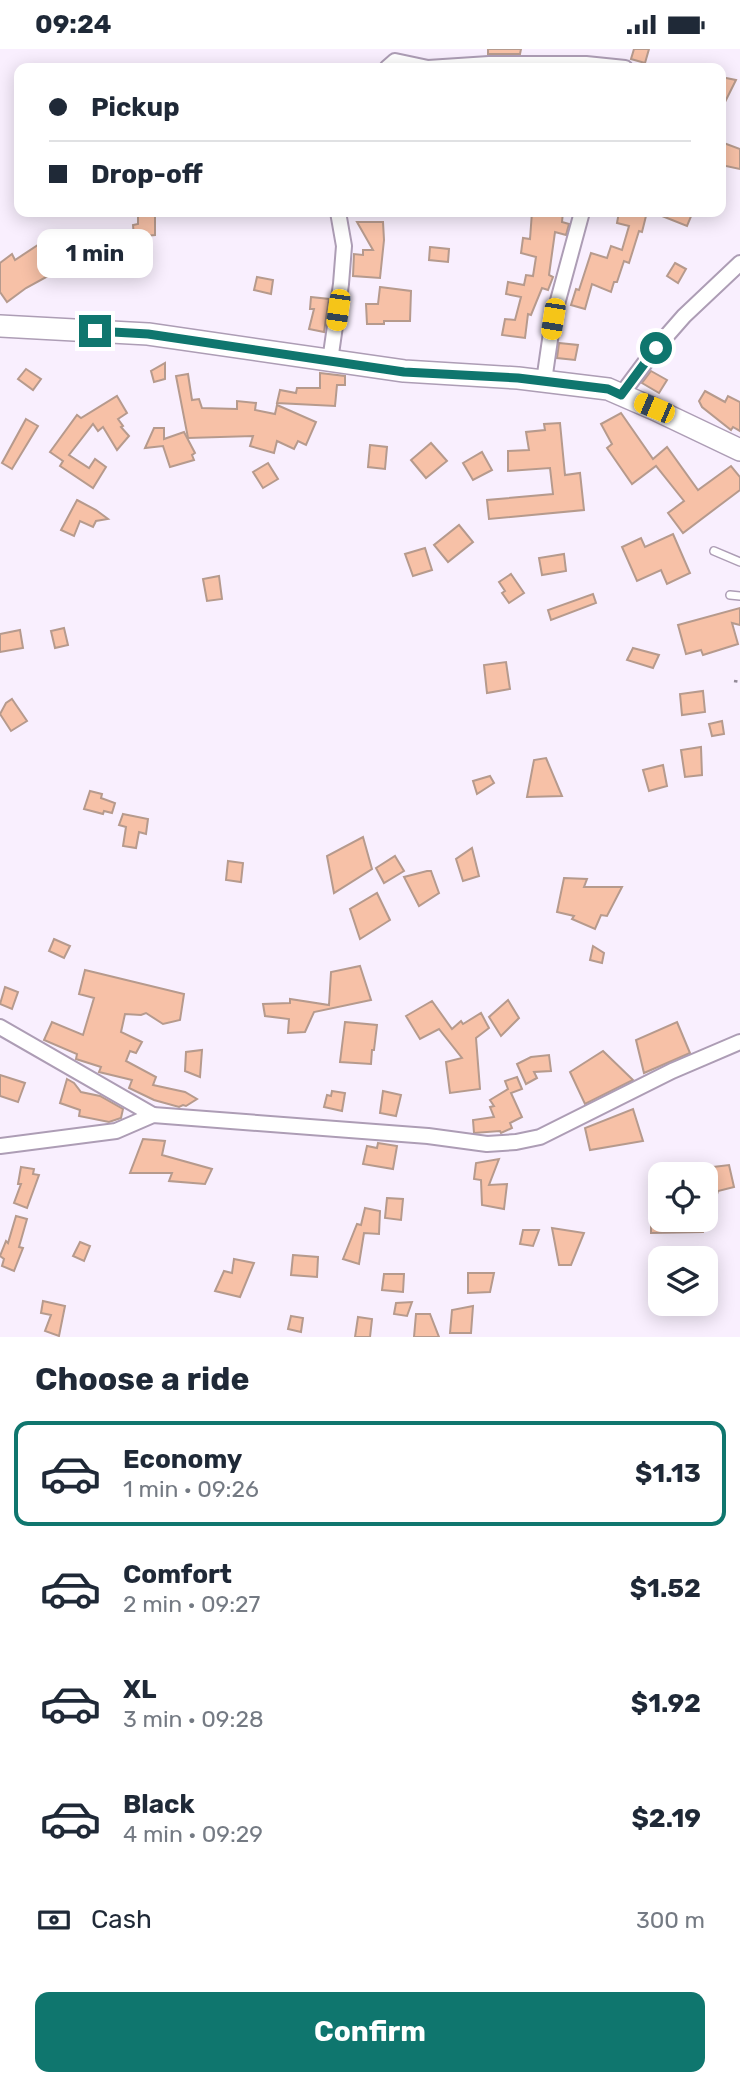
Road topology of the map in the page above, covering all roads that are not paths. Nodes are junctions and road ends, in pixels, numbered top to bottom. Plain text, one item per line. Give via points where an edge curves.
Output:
1 (339, 217) edge
2 (581, 217) edge
3 (740, 263) edge
4 (0, 326) edge
5 (330, 361) junction
6 (544, 381) junction
7 (621, 395) junction
8 (740, 450) edge
9 (714, 551) dead end
10 (740, 562) edge
11 (730, 595) dead end
12 (740, 596) edge
13 (0, 1027) edge
14 (740, 1042) edge
15 (153, 1115) junction
16 (0, 1146) edge

1 - 5 street via 344,246
2 - 6 street via 553,319
3 - 7 street via 684,316
4 - 5 street via 148,334
5 - 6 street via 404,372
6 - 7 street via 608,389
7 - 8 street
9 - 10 lane
11 - 12 lane
13 - 15 street
14 - 15 street via 540,1137 516,1142 487,1144
15 - 16 street via 116,1131

